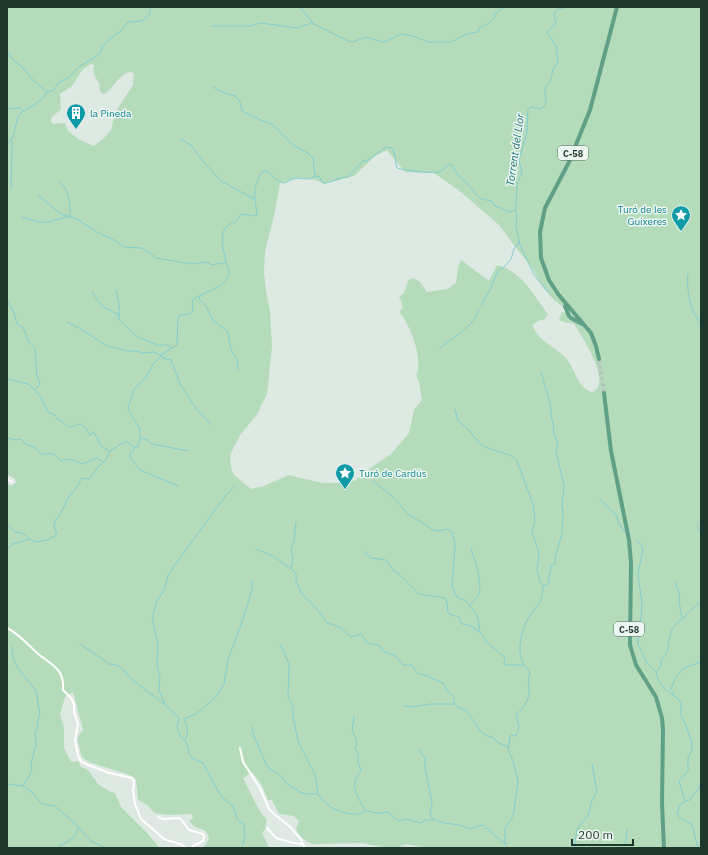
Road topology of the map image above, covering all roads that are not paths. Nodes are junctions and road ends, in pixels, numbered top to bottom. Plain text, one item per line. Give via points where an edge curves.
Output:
1 (616, 7) edge
2 (572, 316) junction
3 (582, 325) junction
4 (598, 352) junction
5 (599, 359) tunnel mouth
6 (604, 392) tunnel mouth
7 (7, 479) edge
8 (12, 482) dead end
9 (7, 628) edge
10 (240, 748) dead end
11 (158, 817) dead end
12 (267, 828) dead end
13 (303, 844) junction
14 (186, 848) edge
15 (192, 848) edge
16 (305, 848) edge
17 (665, 848) edge

1 - 2 main road, C-58 via 588,116 569,162 548,202 541,223 540,250 543,266 552,287
1 - 2 main road, C-58 via 588,109 570,156 546,202 538,232 538,250 542,266 551,287
2 - 3 main road, C-58
2 - 3 main road
2 - 4 main road, C-58 via 591,333
3 - 4 main road, C-58
4 - 5 main road, C-58
6 - 17 main road, C-58 via 616,469 631,540 632,644 638,664 657,697 664,717
7 - 8 street
9 - 14 street via 18,634 61,674 64,690 72,700 78,721 75,740 81,761 109,773 132,778 135,807 143,822 164,838
10 - 13 street via 243,762 260,788 269,809 289,826
11 - 15 street via 180,818 188,830 203,834 203,841
12 - 13 street via 276,838
13 - 16 street

